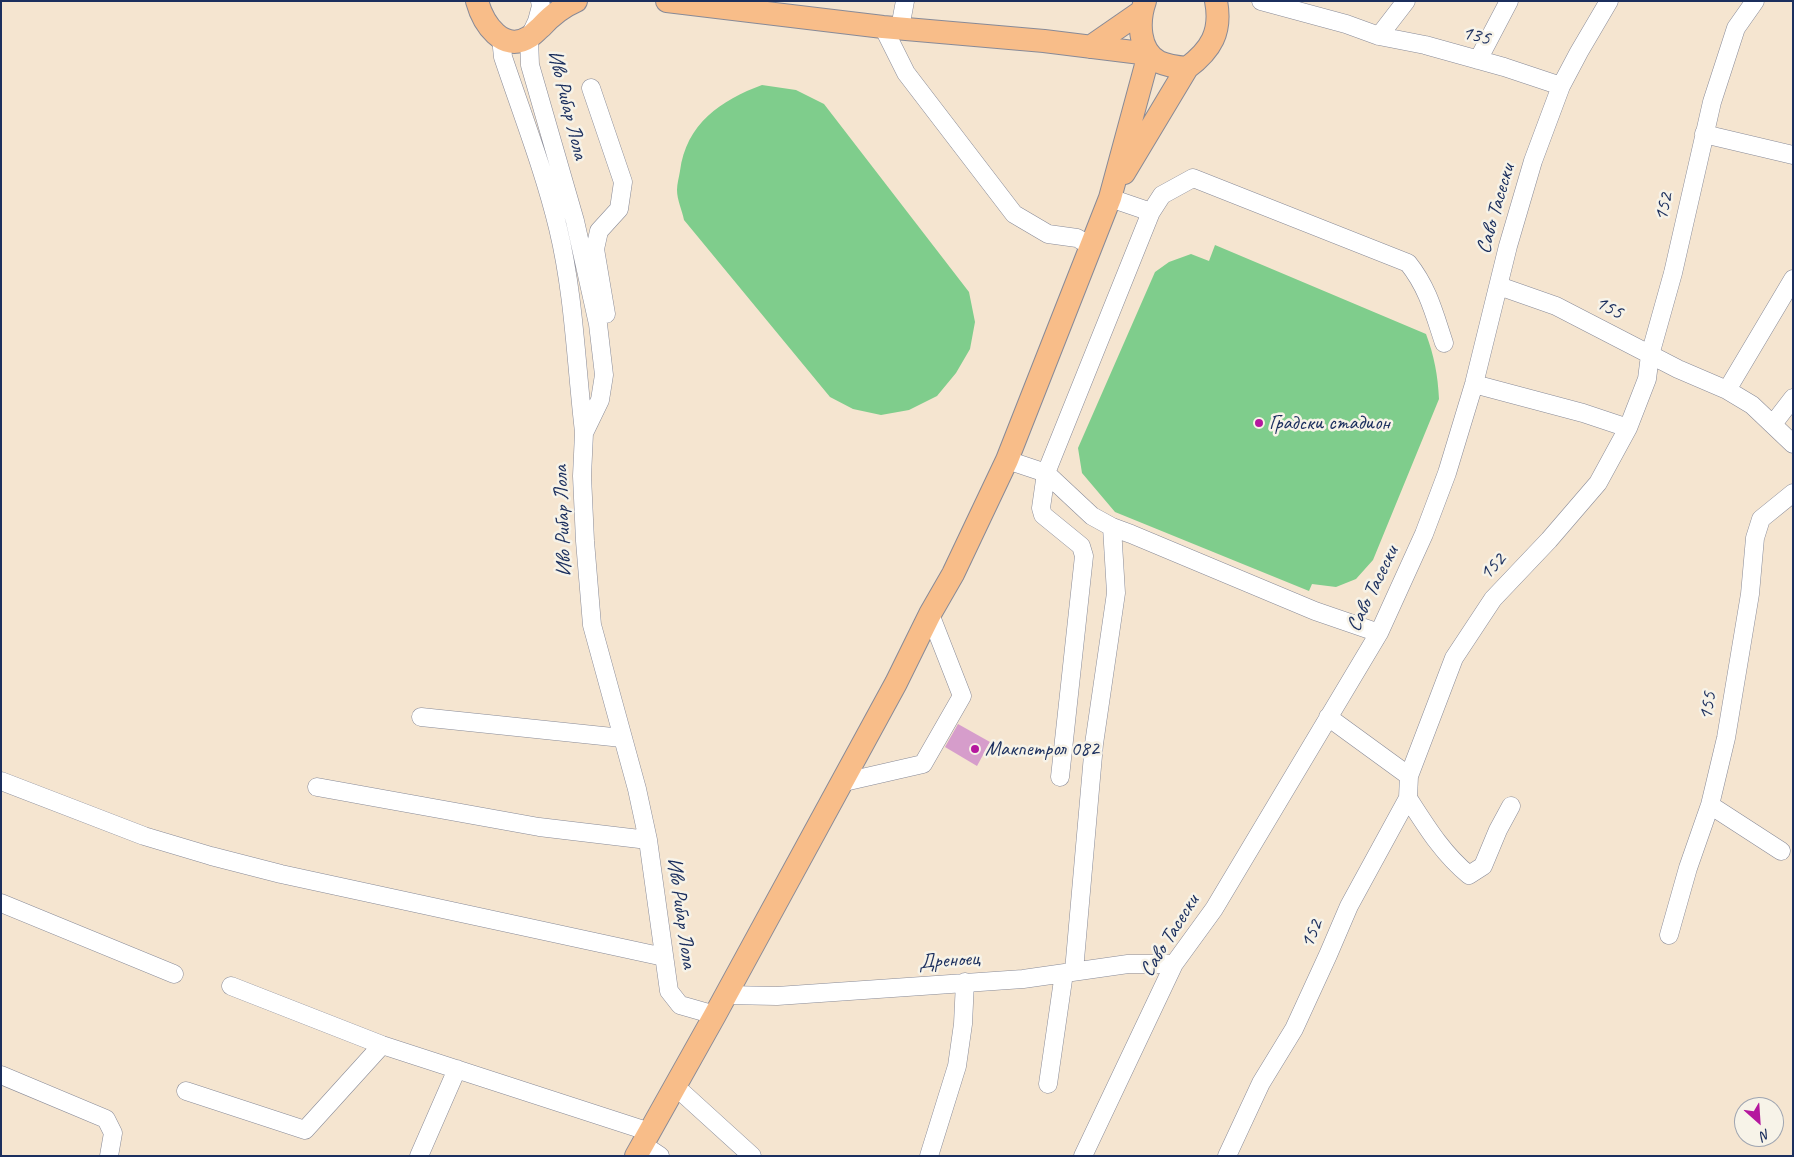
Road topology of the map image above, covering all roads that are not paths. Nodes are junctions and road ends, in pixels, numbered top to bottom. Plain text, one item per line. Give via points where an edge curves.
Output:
1 (477, 1) edge
2 (540, 1) edge
3 (576, 1) edge
4 (667, 1) edge
5 (905, 1) edge
6 (1216, 1) edge
7 (1261, 1) edge
8 (1406, 1) edge
9 (1509, 1) edge
10 (1609, 1) edge
11 (1755, 1) edge
12 (1144, 6) edge
13 (892, 27) junction
14 (1379, 36) junction
15 (500, 38) junction
16 (529, 38) junction
17 (1090, 47) junction
18 (1149, 54) junction
19 (1478, 60) junction
20 (1187, 68) junction
21 (1561, 86) junction
22 (591, 88) dead end
23 (1704, 134) junction
24 (1793, 155) edge
25 (1110, 198) junction
26 (1151, 212) junction
27 (1091, 246) junction
28 (1793, 279) edge
29 (1499, 286) junction
30 (598, 324) junction
31 (1444, 343) dead end
32 (1650, 355) junction
33 (1474, 384) junction
34 (1727, 390) junction
35 (1793, 398) edge
36 (1773, 424) junction
37 (1628, 428) junction
38 (584, 433) junction
39 (1793, 444) edge
40 (1007, 460) junction
41 (1046, 473) junction
42 (1793, 493) edge
43 (1112, 527) junction
44 (930, 614) junction
45 (1379, 633) junction
46 (421, 717) dead end
47 (1328, 717) junction
48 (622, 738) junction
49 (1408, 776) junction
50 (1060, 777) dead end
51 (1, 781) edge
52 (840, 783) junction
53 (317, 787) dead end
54 (1408, 798) junction
55 (1710, 805) junction
56 (1511, 806) dead end
57 (648, 840) junction
58 (1781, 851) dead end
59 (1, 903) edge
60 (1669, 935) dead end
61 (664, 957) junction
62 (1174, 964) junction
63 (1069, 972) junction
64 (174, 974) dead end
65 (966, 982) junction
66 (231, 986) dead end
67 (726, 994) junction
68 (715, 1016) junction
69 (382, 1045) junction
70 (458, 1069) junction
71 (1, 1075) edge
72 (1048, 1084) dead end
73 (676, 1086) junction
74 (186, 1091) dead end
75 (647, 1147) edge
76 (108, 1156) edge
77 (419, 1156) edge
78 (752, 1156) edge
79 (929, 1156) edge
80 (1083, 1156) edge
81 (1227, 1156) edge

1 - 15 main road via 490,30
2 - 16 street, Иво Рибар Лола via 537,20
3 - 16 main road via 553,15
4 - 13 main road
5 - 13 street
6 - 20 main road via 1218,27 1208,49
7 - 14 street, 135
8 - 14 street
9 - 19 street
10 - 21 street, Саво Тасески
11 - 23 street, 152 via 1736,28
12 - 17 main road
12 - 18 main road via 1141,36
13 - 17 main road
13 - 27 street via 906,73 1014,214 1048,234 1077,238
14 - 19 street, 135
15 - 16 main road via 515,42
15 - 38 street via 503,57 558,228 568,278
16 - 30 street, Иво Рибар Лола via 530,65 574,221
17 - 18 main road
18 - 20 main road via 1157,61
18 - 25 main road
19 - 21 street, 135
20 - 25 main road
21 - 29 street, Саво Тасески via 1533,161
22 - 30 street via 623,182 619,209 599,231 596,249 606,313
23 - 24 street
23 - 32 street, 152 via 1673,273
25 - 26 street
25 - 27 main road
26 - 31 street via 1162,195 1193,178 1408,263 1420,277 1429,296
26 - 41 street
27 - 40 main road
28 - 34 street
29 - 32 street, 155 via 1556,306
29 - 33 street, Саво Тасески
30 - 38 street, Иво Рибар Лола via 604,375 600,400
32 - 34 street, 155
32 - 37 street, 152 via 1647,379
33 - 37 street
33 - 45 street, Саво Тасески via 1431,516
34 - 36 street, 155 via 1752,405
35 - 36 street
36 - 39 street, 155
37 - 49 street, 152 via 1598,483 1493,599 1454,658
38 - 48 street, Иво Рибар Лола via 582,476 592,625
40 - 41 street
40 - 44 main road via 953,574
41 - 43 street via 1092,516
41 - 50 street via 1043,515 1081,546 1084,556
42 - 55 street, 155 via 1761,519 1755,538 1745,629 1726,738
43 - 45 street via 1315,611
43 - 63 street via 1116,593 1094,744
44 - 52 main road via 896,684
44 - 52 street via 962,696 923,764
45 - 47 street, Саво Тасески
46 - 48 street
47 - 49 street
47 - 62 street, Саво Тасески via 1214,909
48 - 57 street, Иво Рибар Лола
49 - 54 street, 152
51 - 61 street via 144,836 211,856
52 - 67 main road
53 - 57 street via 539,827
54 - 56 street via 1438,844 1469,875 1483,866
54 - 81 street, 152 via 1348,906 1294,1029 1261,1083
55 - 58 street
55 - 60 street, 155
57 - 61 street, Иво Рибар Лола
59 - 64 street
61 - 68 street, Иво Рибар Лола via 669,991 680,1005
62 - 63 street, Дреноец via 1128,964
62 - 80 street, Саво Тасески
63 - 65 street, Дреноец via 1023,979
63 - 72 street
65 - 67 street, Дреноец via 777,996
65 - 79 street via 957,1066
66 - 69 street
67 - 68 main road
68 - 73 main road
69 - 70 street
69 - 74 street via 305,1130
70 - 75 street
70 - 77 street
71 - 76 street via 106,1119 113,1133
73 - 75 main road
73 - 78 street

